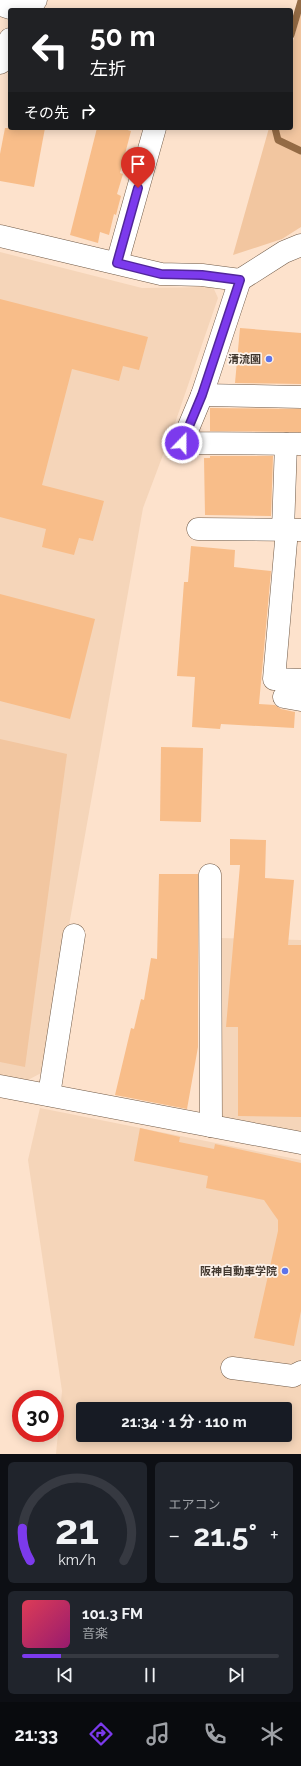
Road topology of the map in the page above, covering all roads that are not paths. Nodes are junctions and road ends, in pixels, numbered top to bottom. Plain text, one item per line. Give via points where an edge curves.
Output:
1 (8, 43) edge
2 (0, 63) edge
3 (154, 130) edge
4 (0, 236) edge
5 (301, 245) edge
6 (117, 263) junction
7 (240, 280) junction
8 (202, 395) junction
9 (301, 397) edge
10 (293, 444) edge
11 (198, 529) dead end
12 (290, 530) edge
13 (301, 680) edge
14 (210, 875) dead end
15 (74, 935) dead end
16 (0, 1086) edge
17 (49, 1094) junction
18 (211, 1126) junction
19 (301, 1142) edge
20 (232, 1368) dead end
21 (301, 1372) edge

1 - 2 street
3 - 6 street
4 - 6 street
5 - 7 street via 284,252
6 - 7 street via 161,274 202,275
7 - 8 street
8 - 9 street
8 - 10 street via 182,443
10 - 12 street
11 - 12 street
12 - 13 street via 291,575 285,645 274,679
14 - 18 street
15 - 17 street
16 - 17 street
17 - 18 street
18 - 19 street
20 - 21 street via 293,1376

